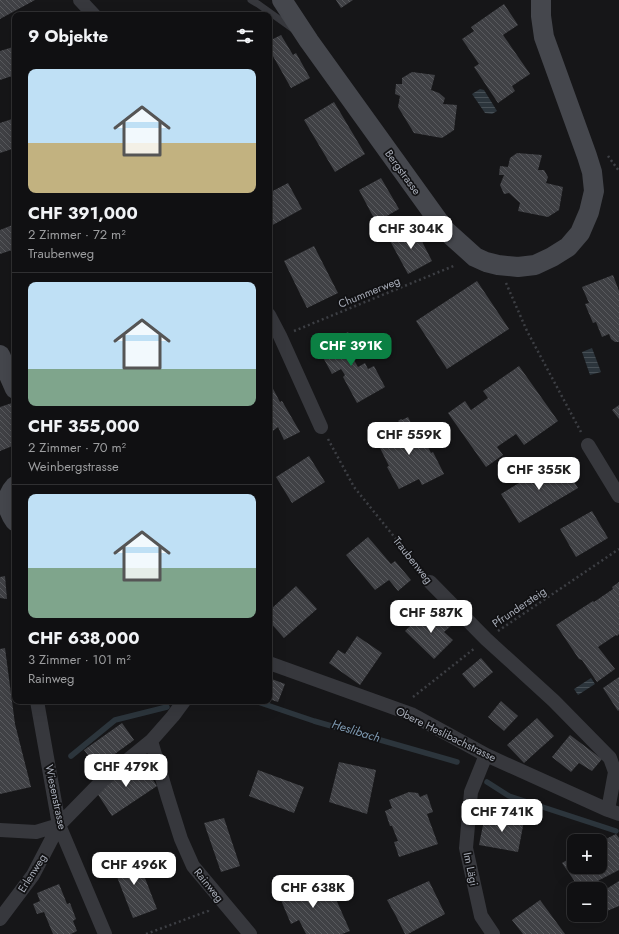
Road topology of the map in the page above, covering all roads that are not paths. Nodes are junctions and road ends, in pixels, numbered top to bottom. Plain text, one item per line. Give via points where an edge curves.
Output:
1 (82, 0) edge
2 (251, 0) edge
3 (282, 0) edge
4 (542, 0) edge
5 (92, 12) edge
6 (269, 12) edge
7 (272, 14) edge
8 (309, 41) junction
9 (272, 321) edge
10 (0, 355) edge
11 (12, 382) edge
12 (321, 427) road end
13 (588, 445) road end
14 (8, 491) edge
15 (619, 496) edge
16 (12, 517) edge
17 (430, 582) road end
18 (272, 664) edge
19 (38, 704) edge
20 (182, 704) edge
21 (151, 741) junction
22 (486, 755) junction
23 (614, 812) edge
24 (60, 825) junction
25 (0, 830) edge
26 (0, 918) edge
27 (105, 934) edge
28 (250, 934) edge
29 (493, 934) edge

1 - 5 street
2 - 6 lane
3 - 8 street, Bergstrasse
4 - 8 street, Bergstrasse via 544,37 587,156 594,191 580,233 568,247 552,258 518,267 498,265 475,257 445,230
7 - 8 lane
9 - 12 street
10 - 11 street
13 - 15 street
14 - 16 street
17 - 23 street, Traubenweg via 610,758 615,772
18 - 22 street, Obere Heslibachstrasse via 410,714
19 - 24 street, Wiesenstrasse
20 - 21 street
21 - 24 street via 103,780
21 - 28 street, Rainweg via 179,832 193,866
22 - 23 street, Obere Heslibachstrasse
22 - 29 street, Im Lägi via 471,792 466,848 481,916
24 - 25 street via 36,832
24 - 26 street, Erlenweg via 33,875
24 - 27 street, Wiesenstrasse

